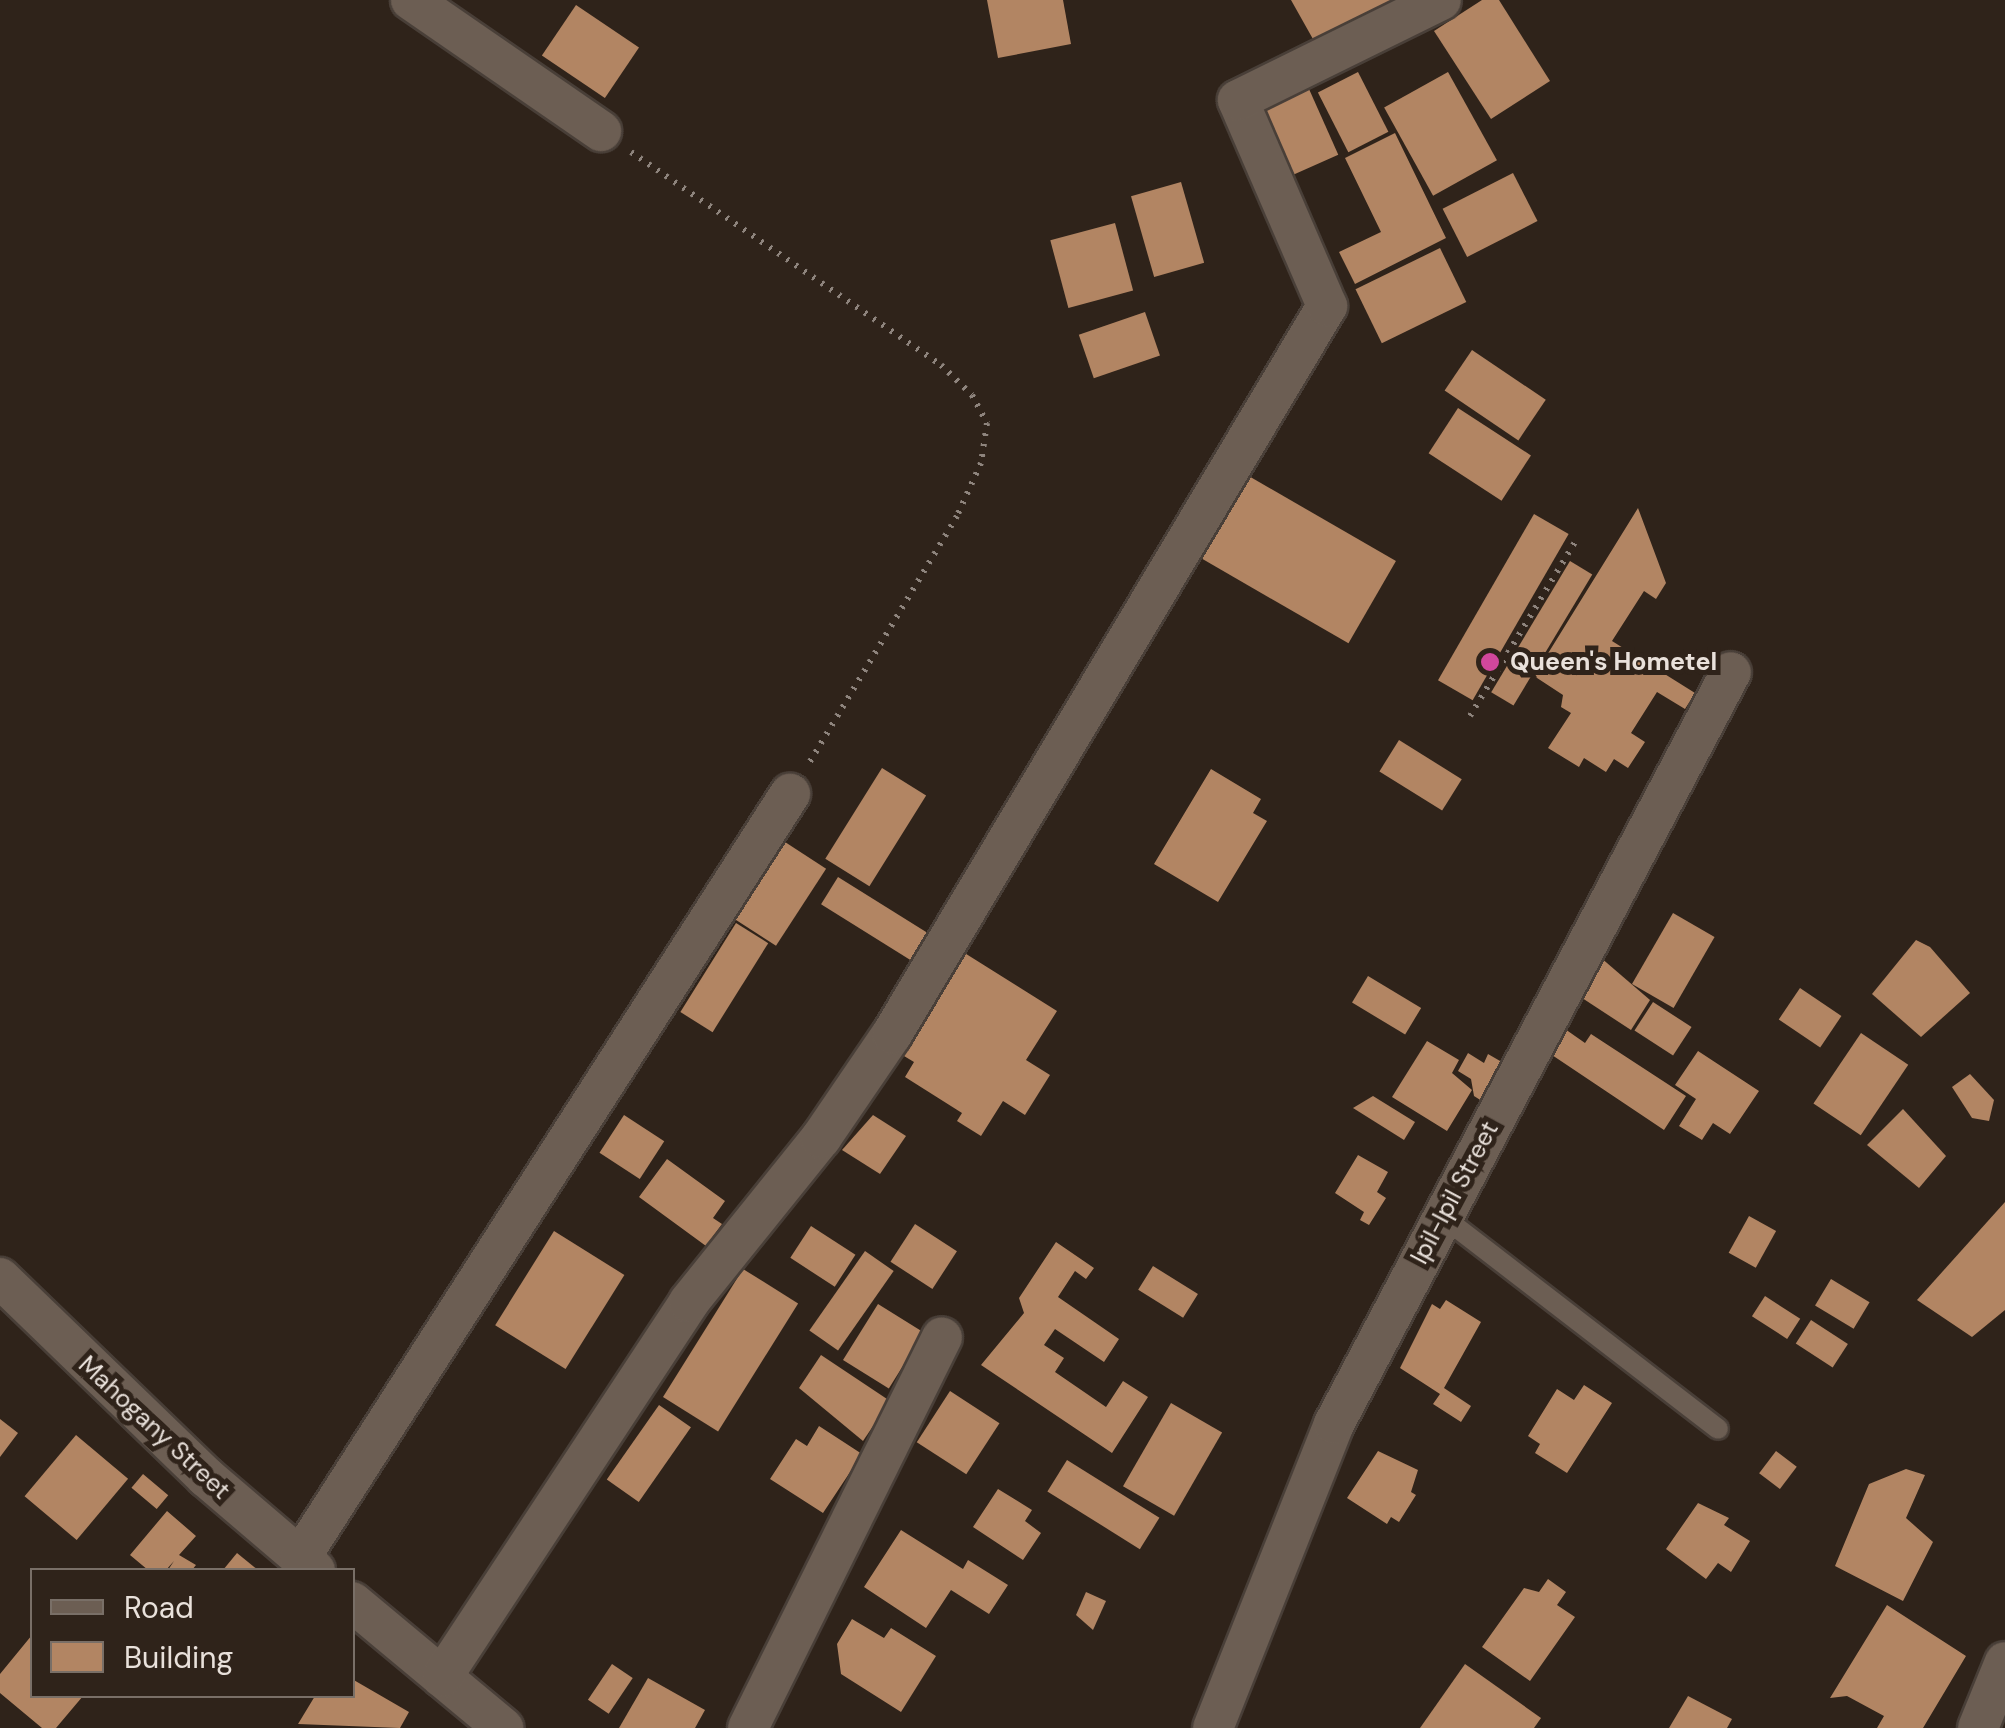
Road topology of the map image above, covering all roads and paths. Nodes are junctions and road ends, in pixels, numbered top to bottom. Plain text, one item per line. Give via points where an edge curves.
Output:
1 (411, 0) edge
2 (1440, 0) edge
3 (601, 131) joint
4 (1576, 542) dead end
5 (1730, 672) dead end
6 (1470, 716) dead end
7 (790, 794) joint
8 (1442, 1217) junction
9 (0, 1278) edge
10 (942, 1337) dead end
11 (1718, 1429) dead end
12 (308, 1564) edge
13 (355, 1604) edge
14 (2005, 1662) edge
15 (442, 1677) junction
16 (503, 1728) edge
17 (748, 1728) edge
18 (1213, 1728) edge
19 (1978, 1728) edge

1 - 3 street
2 - 15 street via 1238,100 1326,306 892,1034 821,1138 689,1302
3 - 7 path via 941,365 972,395 987,423 981,463 957,516
4 - 6 path
5 - 8 street, Ipil-Ipil Street
7 - 12 street
8 - 11 lane
8 - 18 street, Ipil-Ipil Street via 1334,1424
9 - 12 street, Mahogany Street via 206,1478
10 - 17 street
13 - 15 street
14 - 19 street
15 - 16 street

